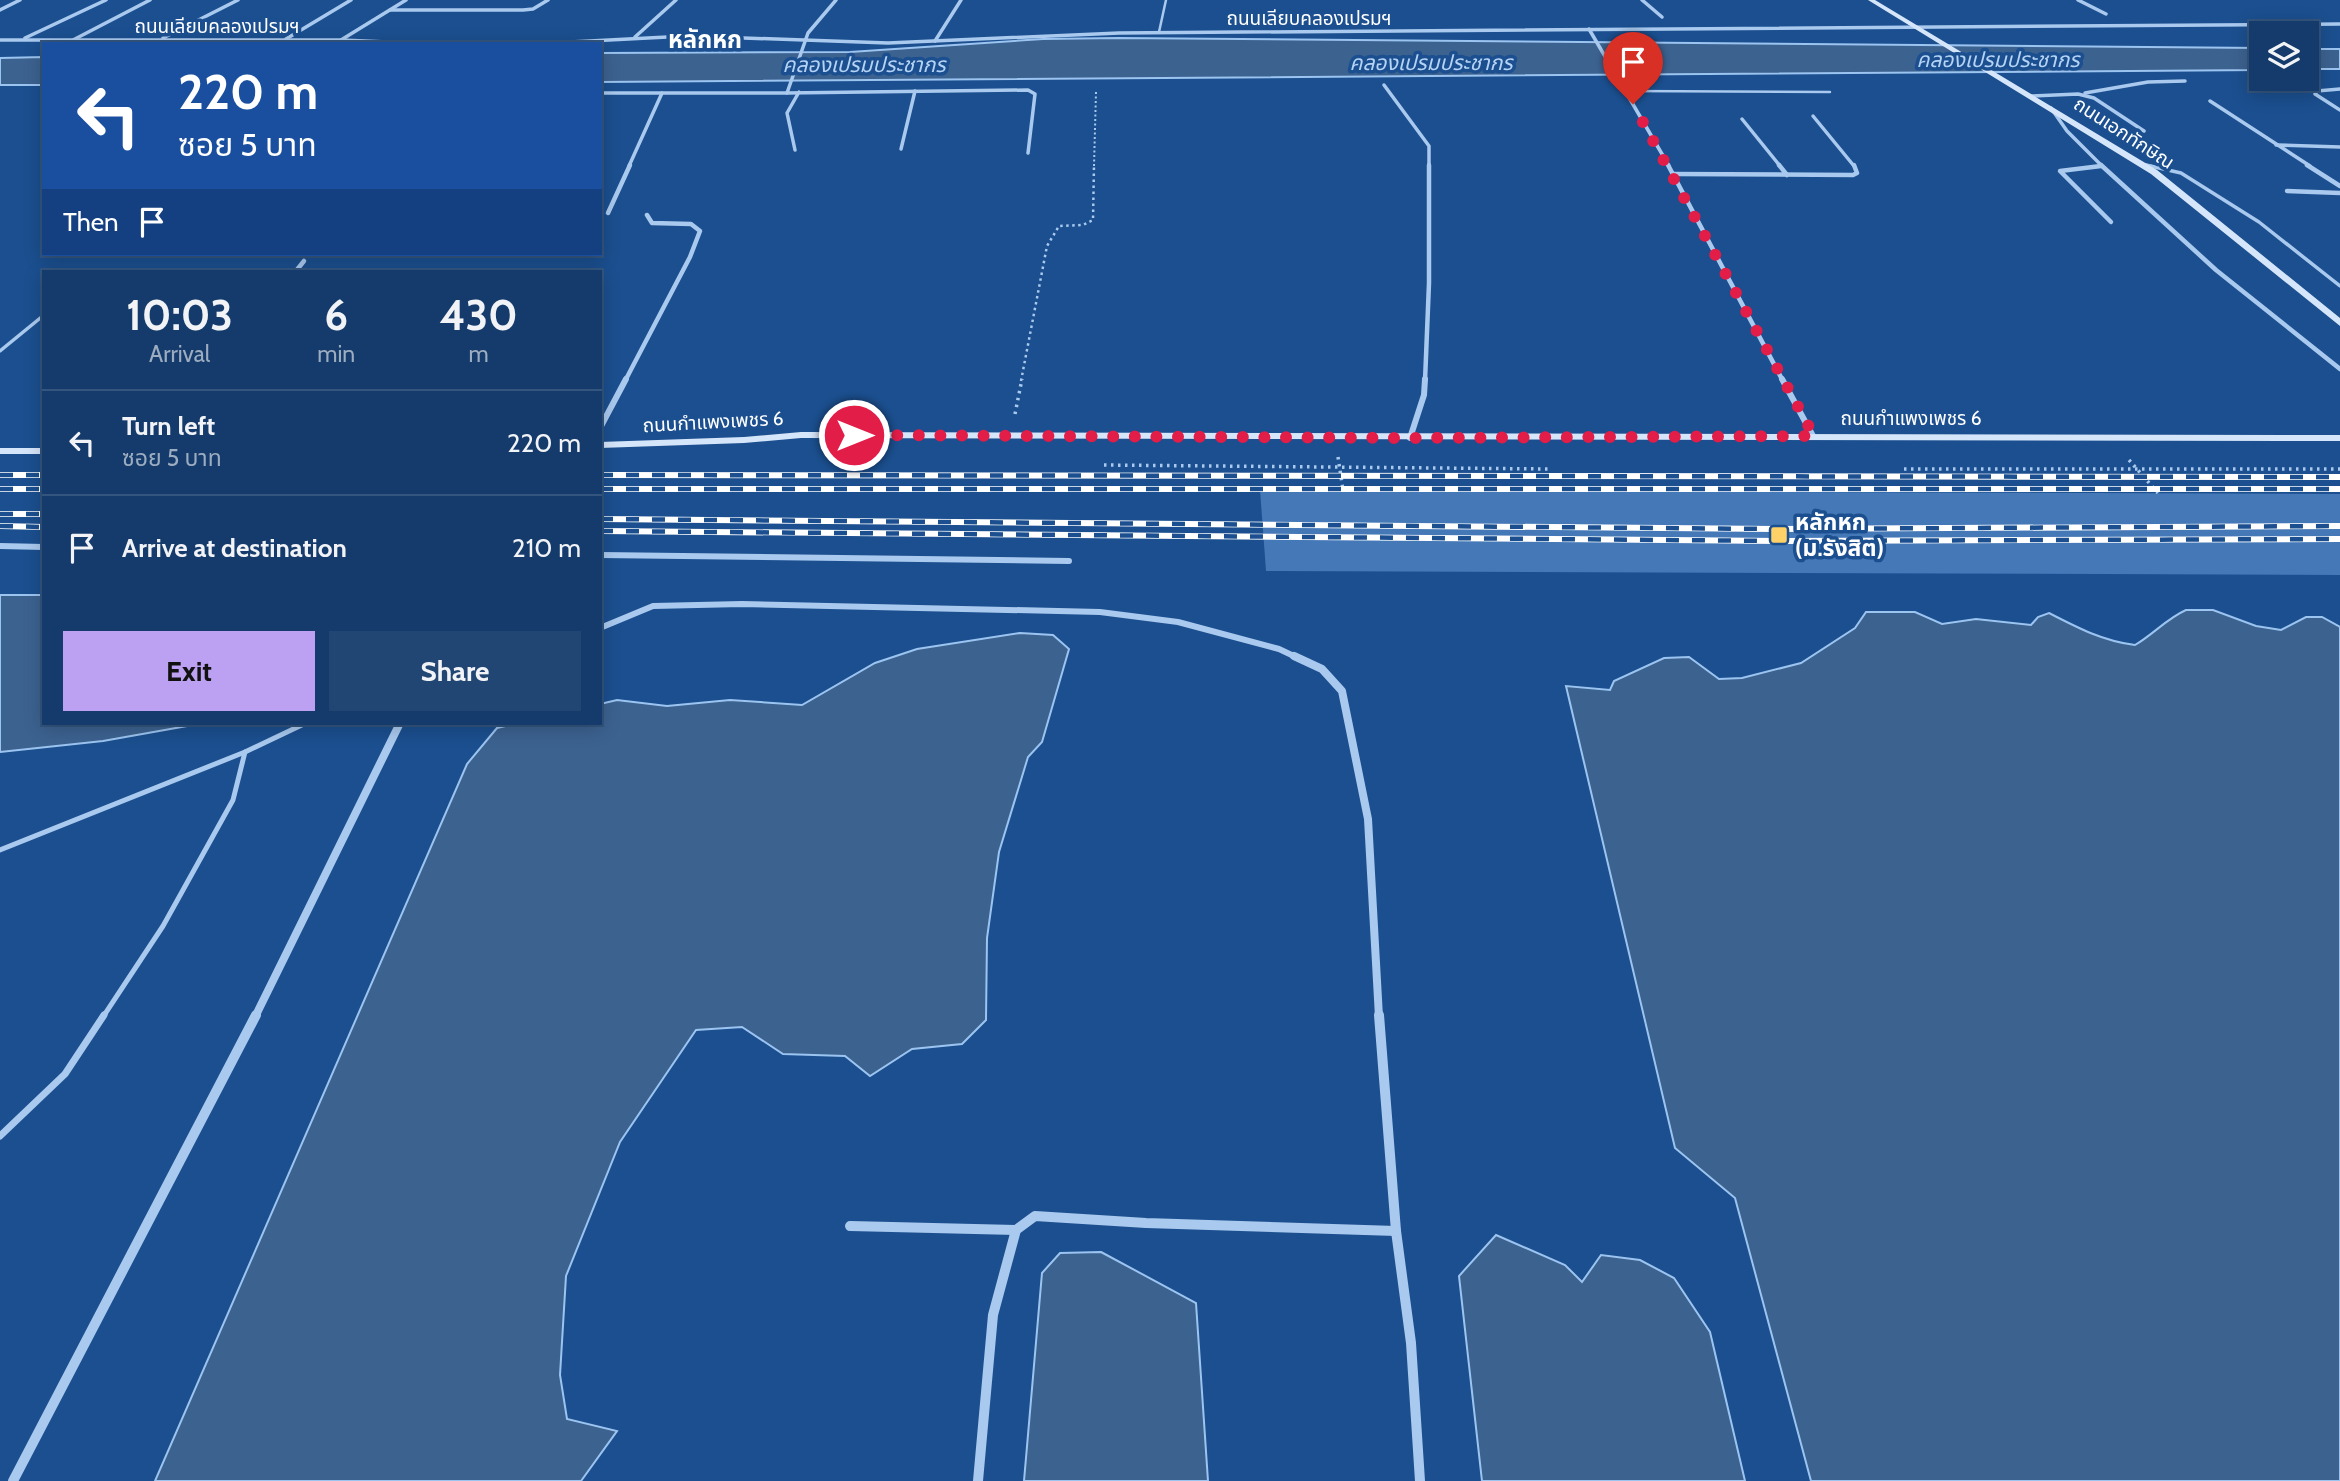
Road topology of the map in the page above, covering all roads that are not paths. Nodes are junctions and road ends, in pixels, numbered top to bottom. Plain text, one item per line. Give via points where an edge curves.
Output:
1 (20, 0) edge
2 (106, 0) edge
3 (150, 0) edge
4 (238, 0) edge
5 (351, 0) edge
6 (406, 0) edge
7 (548, 0) edge
8 (676, 0) edge
9 (836, 0) edge
10 (961, 0) edge
11 (1166, 0) edge
12 (1642, 0) edge
13 (1871, 0) edge
14 (2078, 0) edge
15 (0, 10) edge
16 (390, 10) junction
17 (2106, 14) dead end
18 (1662, 17) dead end
19 (2340, 24) edge
20 (1915, 27) junction
21 (1589, 29) junction
22 (1159, 33) junction
23 (635, 38) junction
24 (0, 40) edge
25 (21, 40) junction
26 (73, 40) junction
27 (160, 40) junction
28 (283, 40) junction
29 (341, 40) junction
30 (935, 41) junction
31 (388, 42) edge
32 (566, 42) edge
33 (803, 42) junction
34 (2185, 81) dead end
35 (1384, 85) dead end
36 (2340, 89) edge
37 (787, 91) junction
38 (915, 91) junction
39 (1626, 91) junction
40 (799, 92) junction
41 (1829, 92) dead end
42 (602, 93) edge
43 (662, 93) junction
44 (2078, 94) junction
45 (2032, 96) junction
46 (2210, 101) dead end
47 (2051, 107) junction
48 (2340, 110) edge
49 (1813, 116) dead end
50 (1742, 119) dead end
51 (2144, 131) dead end
52 (2275, 145) junction
53 (2340, 146) edge
54 (901, 149) dead end
55 (795, 150) dead end
56 (1028, 153) dead end
57 (2143, 165) junction
58 (2102, 166) junction
59 (1673, 174) junction
60 (1787, 175) junction
61 (2340, 186) edge
62 (2287, 191) dead end
63 (2340, 193) edge
64 (608, 213) dead end
65 (647, 215) dead end
66 (2111, 222) dead end
67 (304, 261) dead end
68 (297, 270) edge
69 (2340, 286) edge
70 (42, 316) edge
71 (2340, 323) edge
72 (0, 351) edge
73 (2340, 369) edge
74 (602, 424) edge
75 (1814, 436) junction
76 (1410, 438) junction
77 (2340, 438) edge
78 (602, 445) edge
79 (0, 451) edge
80 (42, 451) edge
81 (0, 546) edge
82 (42, 547) edge
83 (602, 555) edge
84 (1069, 561) dead end
85 (602, 627) edge
86 (302, 725) edge
87 (399, 725) edge
88 (245, 752) junction
89 (0, 850) edge
90 (0, 1136) edge
91 (850, 1226) dead end
92 (1016, 1230) junction
93 (1396, 1231) junction
94 (13, 1481) edge
95 (978, 1481) edge
96 (1420, 1481) edge

1 - 15 street
2 - 25 street
3 - 26 street
4 - 27 street
5 - 28 street
6 - 16 street
7 - 16 street via 523,10
8 - 23 street
9 - 33 street
10 - 30 street
11 - 22 lane
12 - 18 street
13 - 20 main road, ถนนเอกทักษิณ
14 - 17 street
16 - 29 street
19 - 20 street, ถนนเลียบคลองเปรมฯ
20 - 21 street, ถนนเลียบคลองเปรมฯ
20 - 45 main road, ถนนเอกทักษิณ
21 - 22 street, ถนนเลียบคลองเปรมฯ
21 - 39 street
22 - 30 street, ถนนเลียบคลองเปรมฯ
23 - 32 street, ถนนเลียบคลองเปรมฯ
23 - 33 street, ถนนเลียบคลองเปรมฯ via 740,36
24 - 25 street, ถนนเลียบคลองเปรมฯ
25 - 26 street, ถนนเลียบคลองเปรมฯ
26 - 27 street, ถนนเลียบคลองเปรมฯ
27 - 28 street, ถนนเลียบคลองเปรมฯ
28 - 29 street, ถนนเลียบคลองเปรมฯ
29 - 31 street, ถนนเลียบคลองเปรมฯ
30 - 33 street, ถนนเลียบคลองเปรมฯ
33 - 37 street
34 - 44 street
35 - 76 street via 1429,146 1424,395
36 - 48 street via 2317,90 2315,94
37 - 40 street
37 - 43 street
38 - 40 street
38 - 54 street
38 - 56 street via 1028,90 1035,94
39 - 41 lane
39 - 59 street
40 - 55 street via 787,113
42 - 43 street
43 - 64 street
44 - 45 street
44 - 51 street via 2094,98
45 - 47 main road, ถนนเอกทักษิณ
46 - 52 street
47 - 57 main road, ถนนเอกทักษิณ
47 - 58 street via 2067,131
49 - 60 street via 1857,173
50 - 60 street
52 - 53 street
52 - 61 street
57 - 69 lane via 2181,173 2259,222
57 - 71 main road, ถนนเอกทักษิณ
58 - 66 street via 2060,170
58 - 73 street via 2216,270
59 - 60 street
59 - 75 street
62 - 63 street
65 - 74 street via 652,223 691,224 700,232
67 - 68 street
70 - 72 lane
75 - 76 main road, ถนนกำแพงเพชร 6
75 - 77 main road, ถนนกำแพงเพชร 6
76 - 78 main road, ถนนกำแพงเพชร 6 via 801,435
79 - 80 main road
81 - 82 street
83 - 84 street
85 - 93 street via 653,606 1100,612 1178,622 1279,649 1322,668 1342,691 1367,819
86 - 88 lane
87 - 94 street via 229,1070
88 - 89 lane
88 - 90 lane via 233,800 163,926 65,1074
91 - 92 street
92 - 93 street via 1035,1216
92 - 95 street via 993,1315
93 - 96 street via 1411,1343

